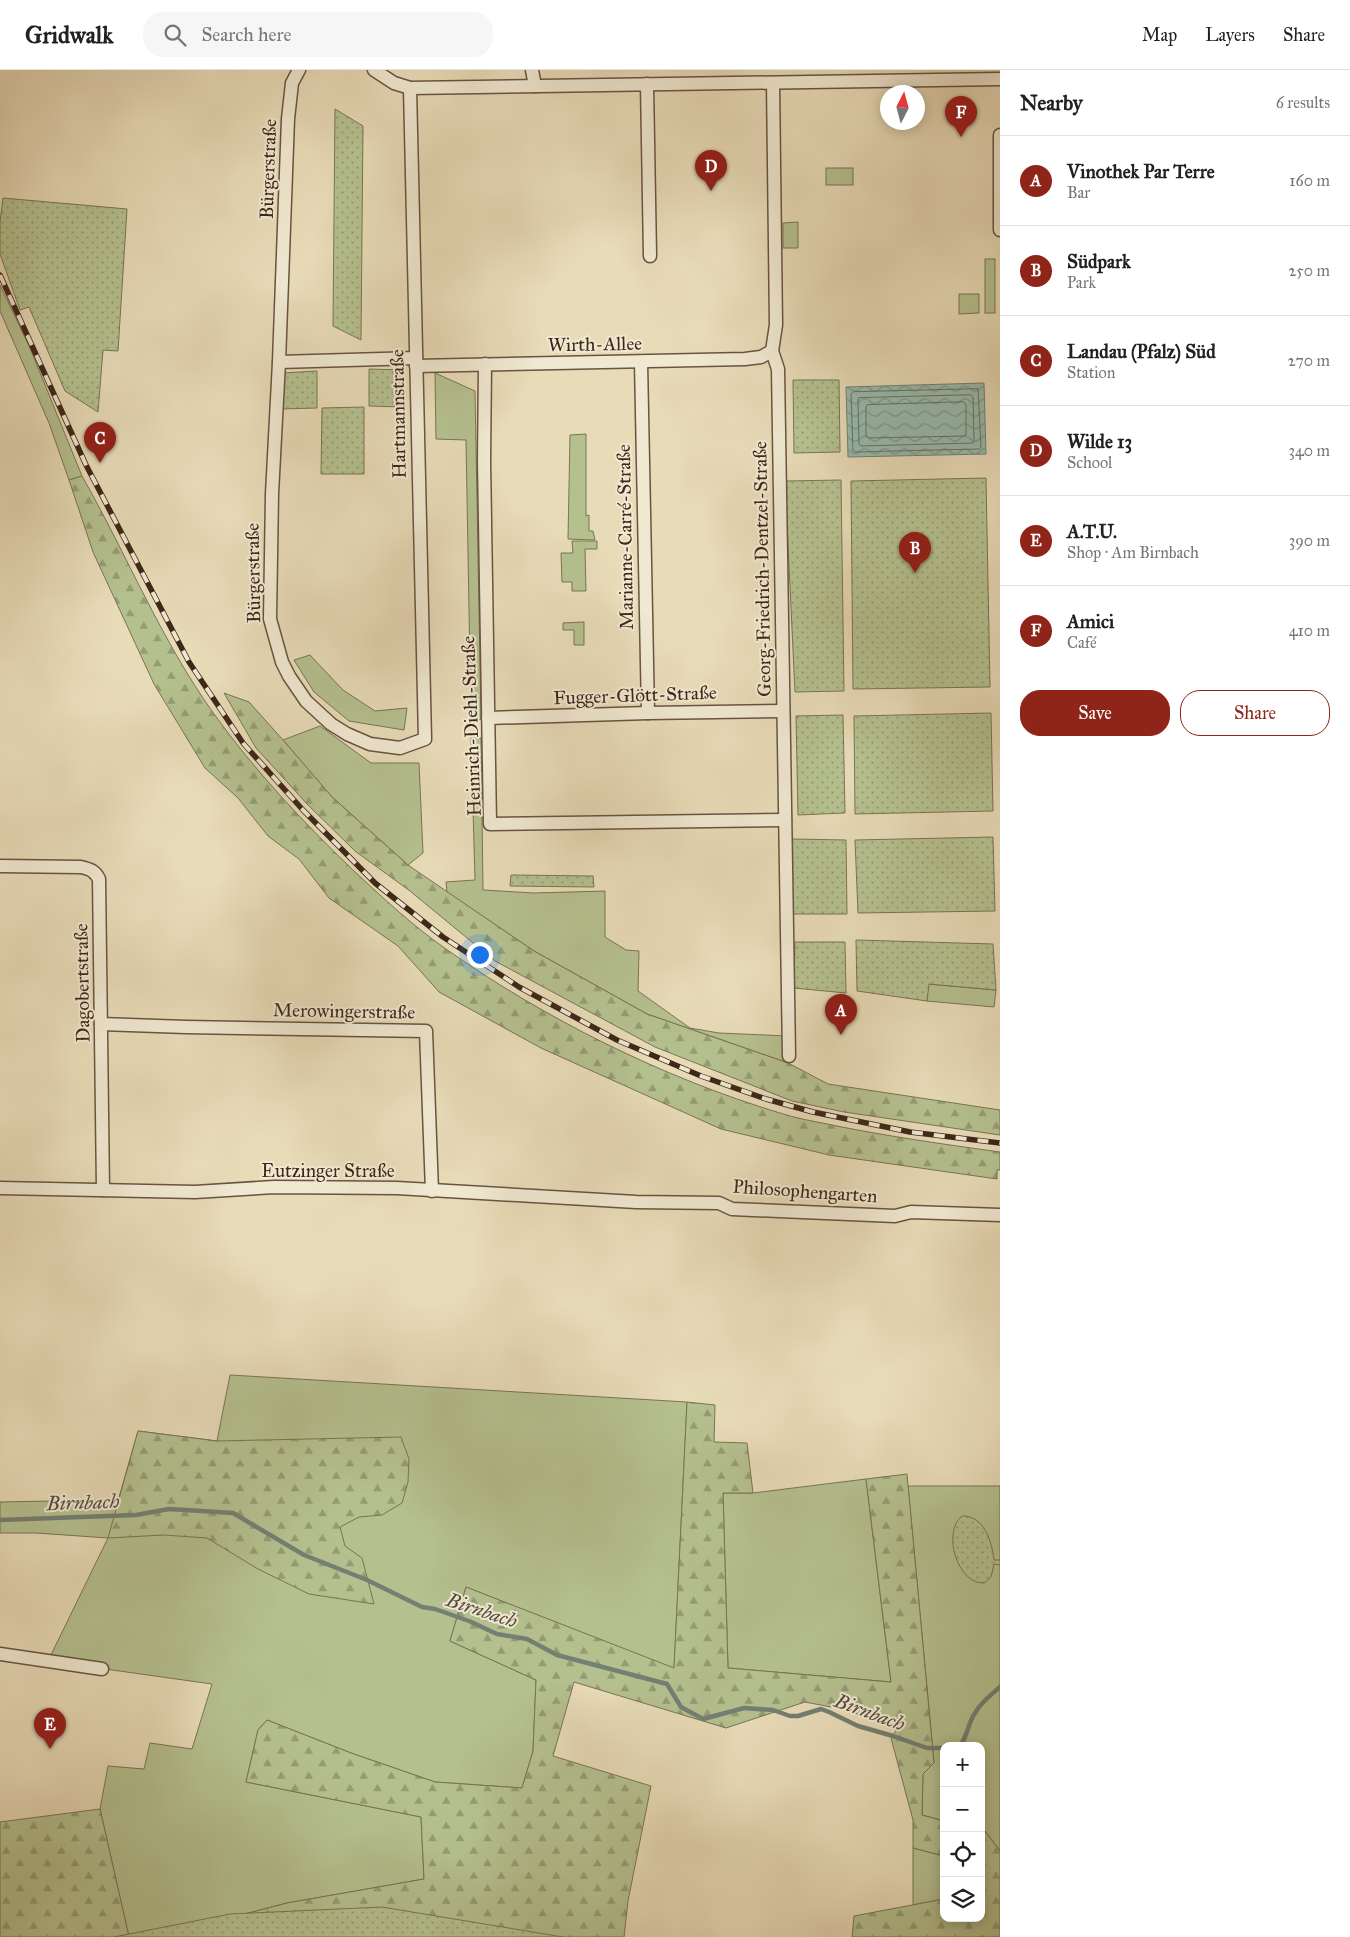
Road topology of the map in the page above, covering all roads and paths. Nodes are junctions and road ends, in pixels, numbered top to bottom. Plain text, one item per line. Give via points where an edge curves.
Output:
1 (299, 70) edge
2 (374, 70) edge
3 (532, 70) edge
4 (899, 75) edge
5 (1000, 79) edge
6 (773, 83) junction
7 (647, 84) junction
8 (534, 86) junction
9 (410, 88) junction
10 (1000, 135) edge
11 (1000, 230) edge
12 (650, 256) dead end
13 (772, 351) junction
14 (279, 362) junction
15 (416, 362) junction
16 (641, 362) junction
17 (485, 364) junction
18 (783, 711) junction
19 (648, 713) junction
20 (488, 718) junction
21 (425, 739) joint
22 (785, 820) junction
23 (0, 866) edge
24 (101, 1024) junction
25 (789, 1056) dead end
26 (0, 1188) edge
27 (103, 1190) junction
28 (432, 1191) junction
29 (655, 1201) joint
30 (1000, 1215) edge
31 (0, 1654) edge
32 (102, 1668) dead end

1 - 14 street, Bürgerstraße via 292,83 288,119
2 - 9 street via 394,83
3 - 8 street
4 - 5 street
4 - 6 street
6 - 7 street
6 - 13 street, Georg-Friedrich-Dentzel-Straße via 776,325
7 - 8 street
7 - 12 street
8 - 9 street
9 - 15 street, Hartmannstraße
10 - 11 street
13 - 16 street, Wirth-Allee via 745,360
13 - 18 street, Georg-Friedrich-Dentzel-Straße via 778,369
14 - 15 street
14 - 21 street, Bürgerstraße via 269,601 270,619 282,662 316,713 347,734 370,744 400,748
15 - 17 street, Wirth-Allee
15 - 21 street, Hartmannstraße
16 - 17 street, Wirth-Allee
16 - 19 street, Marianne-Carré-Straße
17 - 20 street, Heinrich-Diehl-Straße
18 - 19 street, Fugger-Glött-Straße
18 - 22 street, Georg-Friedrich-Dentzel-Straße
19 - 20 street, Fugger-Glött-Straße
20 - 22 street, Heinrich-Diehl-Straße via 490,824
22 - 25 street, Georg-Friedrich-Dentzel-Straße
23 - 24 street, Dagobertstraße via 81,867 96,874 100,885
24 - 27 street, Dagobertstraße
24 - 28 street, Merowingerstraße via 426,1031
26 - 27 street, Eutzinger Straße
27 - 28 street, Eutzinger Straße via 196,1192 283,1187
28 - 29 street, Eutzinger Straße
29 - 30 street, Philosophengarten via 719,1203 732,1209 895,1216 910,1212
31 - 32 street

